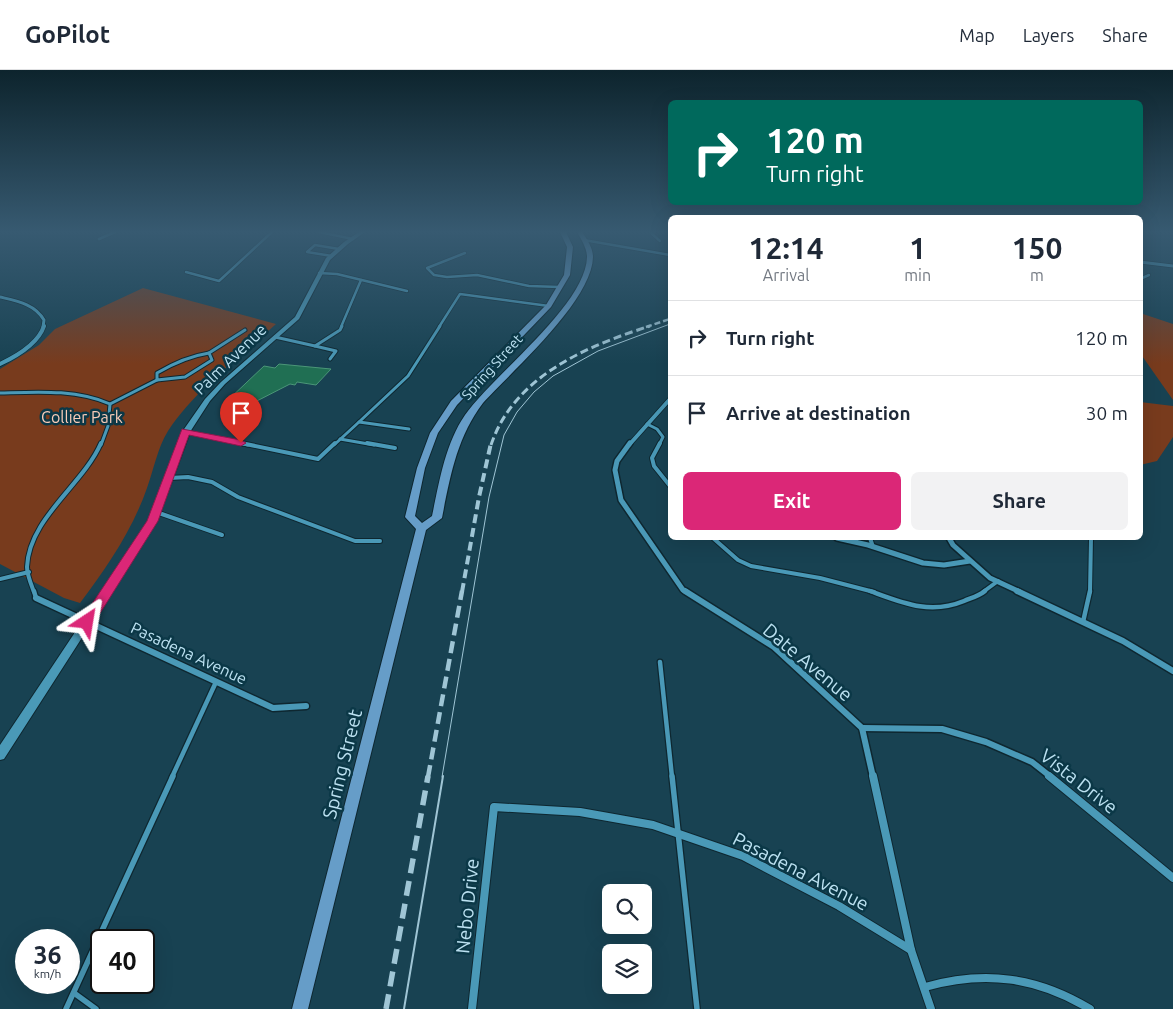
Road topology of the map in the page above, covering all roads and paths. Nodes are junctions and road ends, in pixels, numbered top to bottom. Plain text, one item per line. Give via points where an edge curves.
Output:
1 (202, 276) edge
2 (224, 276) edge
3 (318, 276) edge
4 (345, 276) edge
5 (439, 276) edge
6 (465, 276) edge
7 (481, 276) edge
8 (567, 276) edge
9 (587, 276) edge
10 (362, 280) junction
11 (560, 287) junction
12 (406, 291) dead end
13 (0, 297) edge
14 (549, 306) junction
15 (245, 330) dead end
16 (274, 337) junction
17 (315, 346) junction
18 (209, 353) junction
19 (330, 359) dead end
20 (0, 364) edge
21 (158, 380) junction
22 (0, 393) edge
23 (668, 401) edge
24 (110, 404) junction
25 (359, 422) junction
26 (647, 424) junction
27 (409, 429) dead end
28 (186, 432) junction
29 (340, 439) junction
30 (395, 448) dead end
31 (652, 458) joint
32 (169, 478) junction
33 (668, 484) edge
34 (156, 512) junction
35 (421, 528) junction
36 (222, 535) dead end
37 (714, 540) edge
38 (845, 540) edge
39 (871, 540) edge
40 (950, 540) edge
41 (1091, 540) edge
42 (380, 541) dead end
43 (873, 547) junction
44 (970, 561) junction
45 (29, 572) junction
46 (0, 579) edge
47 (998, 582) junction
48 (36, 598) joint
49 (87, 622) junction
50 (1083, 622) junction
51 (660, 662) dead end
52 (1173, 671) edge
53 (216, 682) junction
54 (306, 706) dead end
55 (862, 728) junction
56 (0, 755) edge
57 (494, 807) joint
58 (678, 833) junction
59 (1173, 878) edge
60 (911, 950) junction
61 (80, 980) edge
62 (924, 987) junction
63 (74, 994) edge
64 (75, 994) edge
65 (66, 1009) edge
66 (96, 1009) edge
67 (300, 1009) edge
68 (472, 1009) edge
69 (697, 1009) edge
70 (931, 1009) edge
71 (1090, 1009) edge

1 - 2 lane via 219,280
3 - 16 street, Palm Avenue via 297,318
4 - 10 lane
5 - 6 lane
7 - 11 lane via 529,286
8 - 11 main road, Spring Street
9 - 35 main road, Spring Street via 567,309 469,416 447,464 437,518
10 - 12 lane
10 - 17 lane via 340,330
11 - 14 main road, Spring Street
13 - 20 street via 33,308 43,319 41,333 35,340
14 - 25 lane via 460,294 408,376
14 - 35 main road, Spring Street via 454,403 434,433 421,468 410,517
15 - 18 lane
16 - 17 lane
16 - 28 street, Palm Avenue via 207,400
17 - 19 lane via 336,351
18 - 21 lane via 173,363 157,374
18 - 21 lane via 212,360 185,377
21 - 24 lane
22 - 24 lane via 68,395 104,400
23 - 26 street, Date Avenue
24 - 45 lane via 109,429 97,452 47,514 32,547 27,567
25 - 27 lane
25 - 29 lane
26 - 31 lane via 663,437
26 - 55 street, Date Avenue via 624,450 615,470 622,500 683,590 774,648
28 - 29 lane via 318,459
28 - 32 street, Palm Avenue
29 - 30 lane
31 - 33 lane via 654,466
32 - 34 street, Palm Avenue
32 - 42 lane via 188,477 212,482 238,497 355,541
34 - 36 lane
34 - 49 street, Palm Avenue
35 - 67 main road, Spring Street
37 - 47 lane via 738,560 752,566 856,587 926,608 950,607 982,594
38 - 43 street
39 - 43 lane
40 - 44 street
41 - 50 lane via 1090,591
43 - 44 street via 923,563 944,565
44 - 47 street
45 - 46 lane
45 - 48 lane
47 - 50 street
48 - 49 street, Pasadena Avenue
49 - 53 street, Pasadena Avenue
49 - 56 street, Palm Avenue
50 - 52 street
51 - 58 lane
53 - 54 street, Pasadena Avenue via 273,708
53 - 61 lane
55 - 59 street, Vista Drive via 942,729 986,742 1032,762
55 - 60 street
57 - 58 street, Pasadena Avenue via 580,812 653,824
57 - 68 street, Nebo Drive
58 - 60 street, Pasadena Avenue via 743,856 840,906
58 - 69 lane
60 - 62 street
62 - 70 street
62 - 71 street via 957,979 995,977 1051,991
63 - 65 lane
64 - 66 lane

